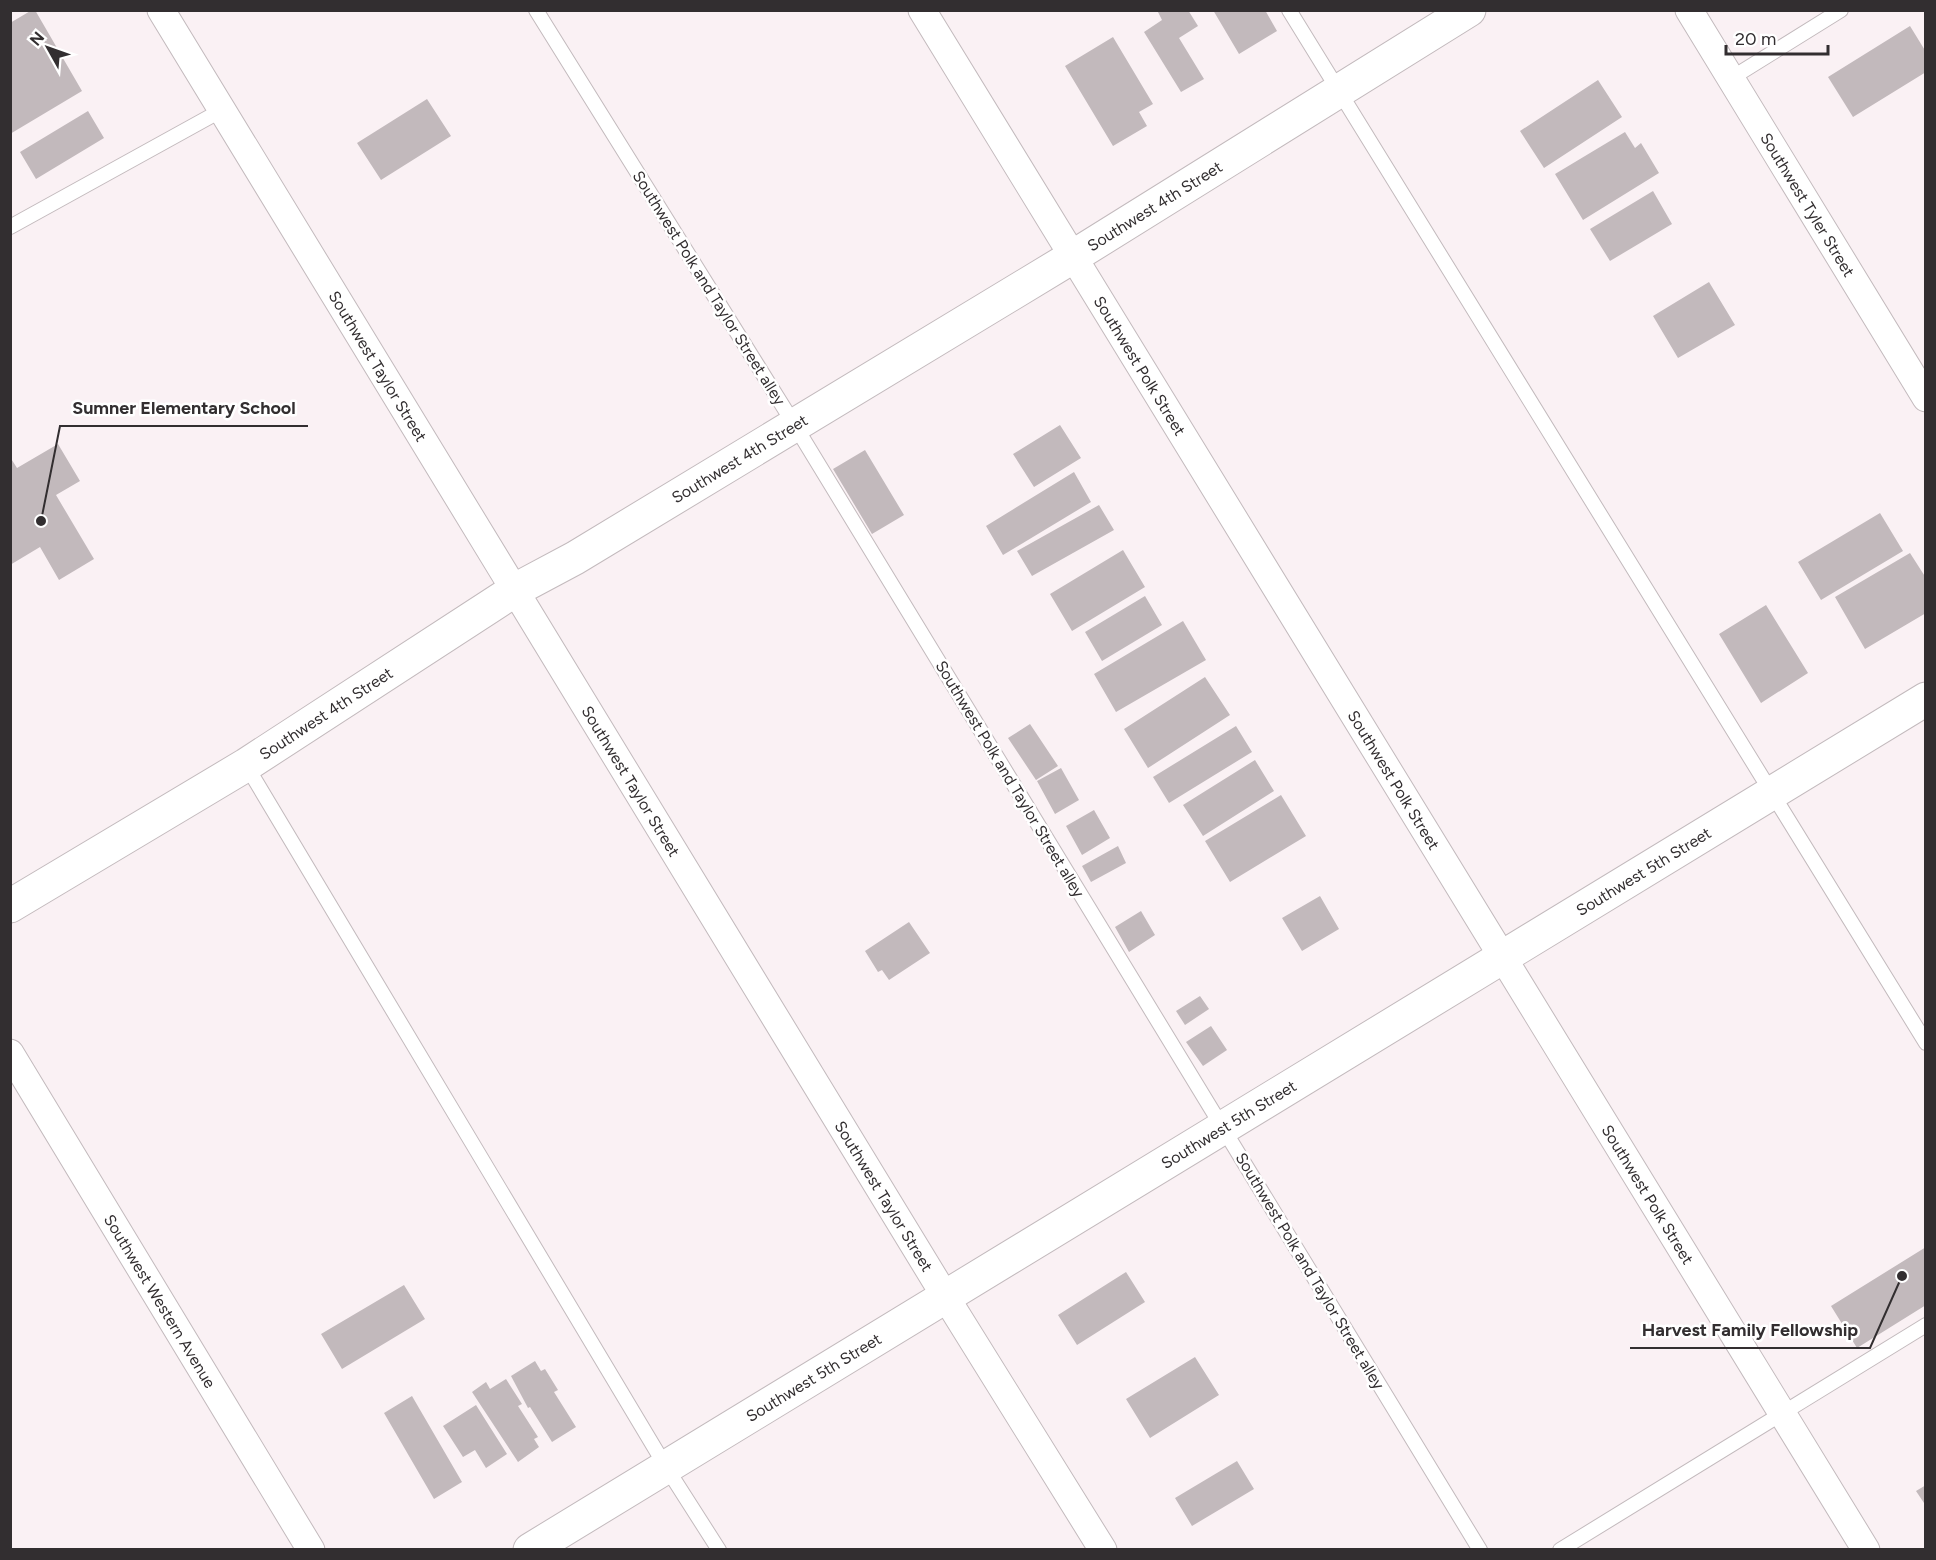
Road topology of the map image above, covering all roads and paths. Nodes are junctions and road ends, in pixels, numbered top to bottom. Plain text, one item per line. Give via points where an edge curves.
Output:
1 (161, 10) edge
2 (536, 10) edge
3 (922, 10) edge
4 (1288, 10) edge
5 (1469, 10) edge
6 (1689, 10) edge
7 (1841, 10) edge
8 (1730, 79) junction
9 (1338, 92) junction
10 (222, 110) junction
11 (10, 227) edge
12 (1074, 256) junction
13 (1926, 398) edge
14 (794, 424) junction
15 (515, 591) junction
16 (1926, 699) edge
17 (246, 765) junction
18 (1771, 793) junction
19 (10, 906) edge
20 (1501, 958) junction
21 (1926, 1043) edge
22 (10, 1053) edge
23 (1222, 1127) junction
24 (945, 1296) junction
25 (1926, 1326) edge
26 (1782, 1413) junction
27 (666, 1467) junction
28 (311, 1550) edge
29 (530, 1550) edge
30 (719, 1550) edge
31 (1103, 1550) edge
32 (1480, 1550) edge
33 (1560, 1550) edge
34 (1866, 1550) edge

1 - 10 street, Southwest Taylor Street
2 - 14 lane, Southwest Polk and Taylor Street alley
3 - 12 street, Southwest Polk Street
4 - 9 lane
5 - 9 street, Southwest 4th Street
6 - 8 street, Southwest Tyler Street
7 - 8 lane
8 - 13 street, Southwest Tyler Street
9 - 12 street, Southwest 4th Street
9 - 18 lane
10 - 11 lane
10 - 15 street, Southwest Taylor Street
12 - 14 street, Southwest 4th Street
12 - 20 street, Southwest Polk Street
14 - 15 street, Southwest 4th Street
14 - 23 lane, Southwest Polk and Taylor Street alley
15 - 17 street, Southwest 4th Street
15 - 24 street, Southwest Taylor Street
16 - 18 street, Southwest 5th Street
17 - 19 street, Southwest 4th Street
17 - 27 lane
18 - 20 street, Southwest 5th Street
18 - 21 lane
20 - 23 street, Southwest 5th Street
20 - 26 street, Southwest Polk Street
22 - 28 street, Southwest Western Avenue
23 - 24 street, Southwest 5th Street
23 - 32 lane, Southwest Polk and Taylor Street alley
24 - 27 street, Southwest 5th Street
24 - 31 street, Southwest Taylor Street
25 - 26 lane
26 - 33 lane
26 - 34 street, Southwest Polk Street
27 - 29 street, Southwest 5th Street
27 - 30 lane

